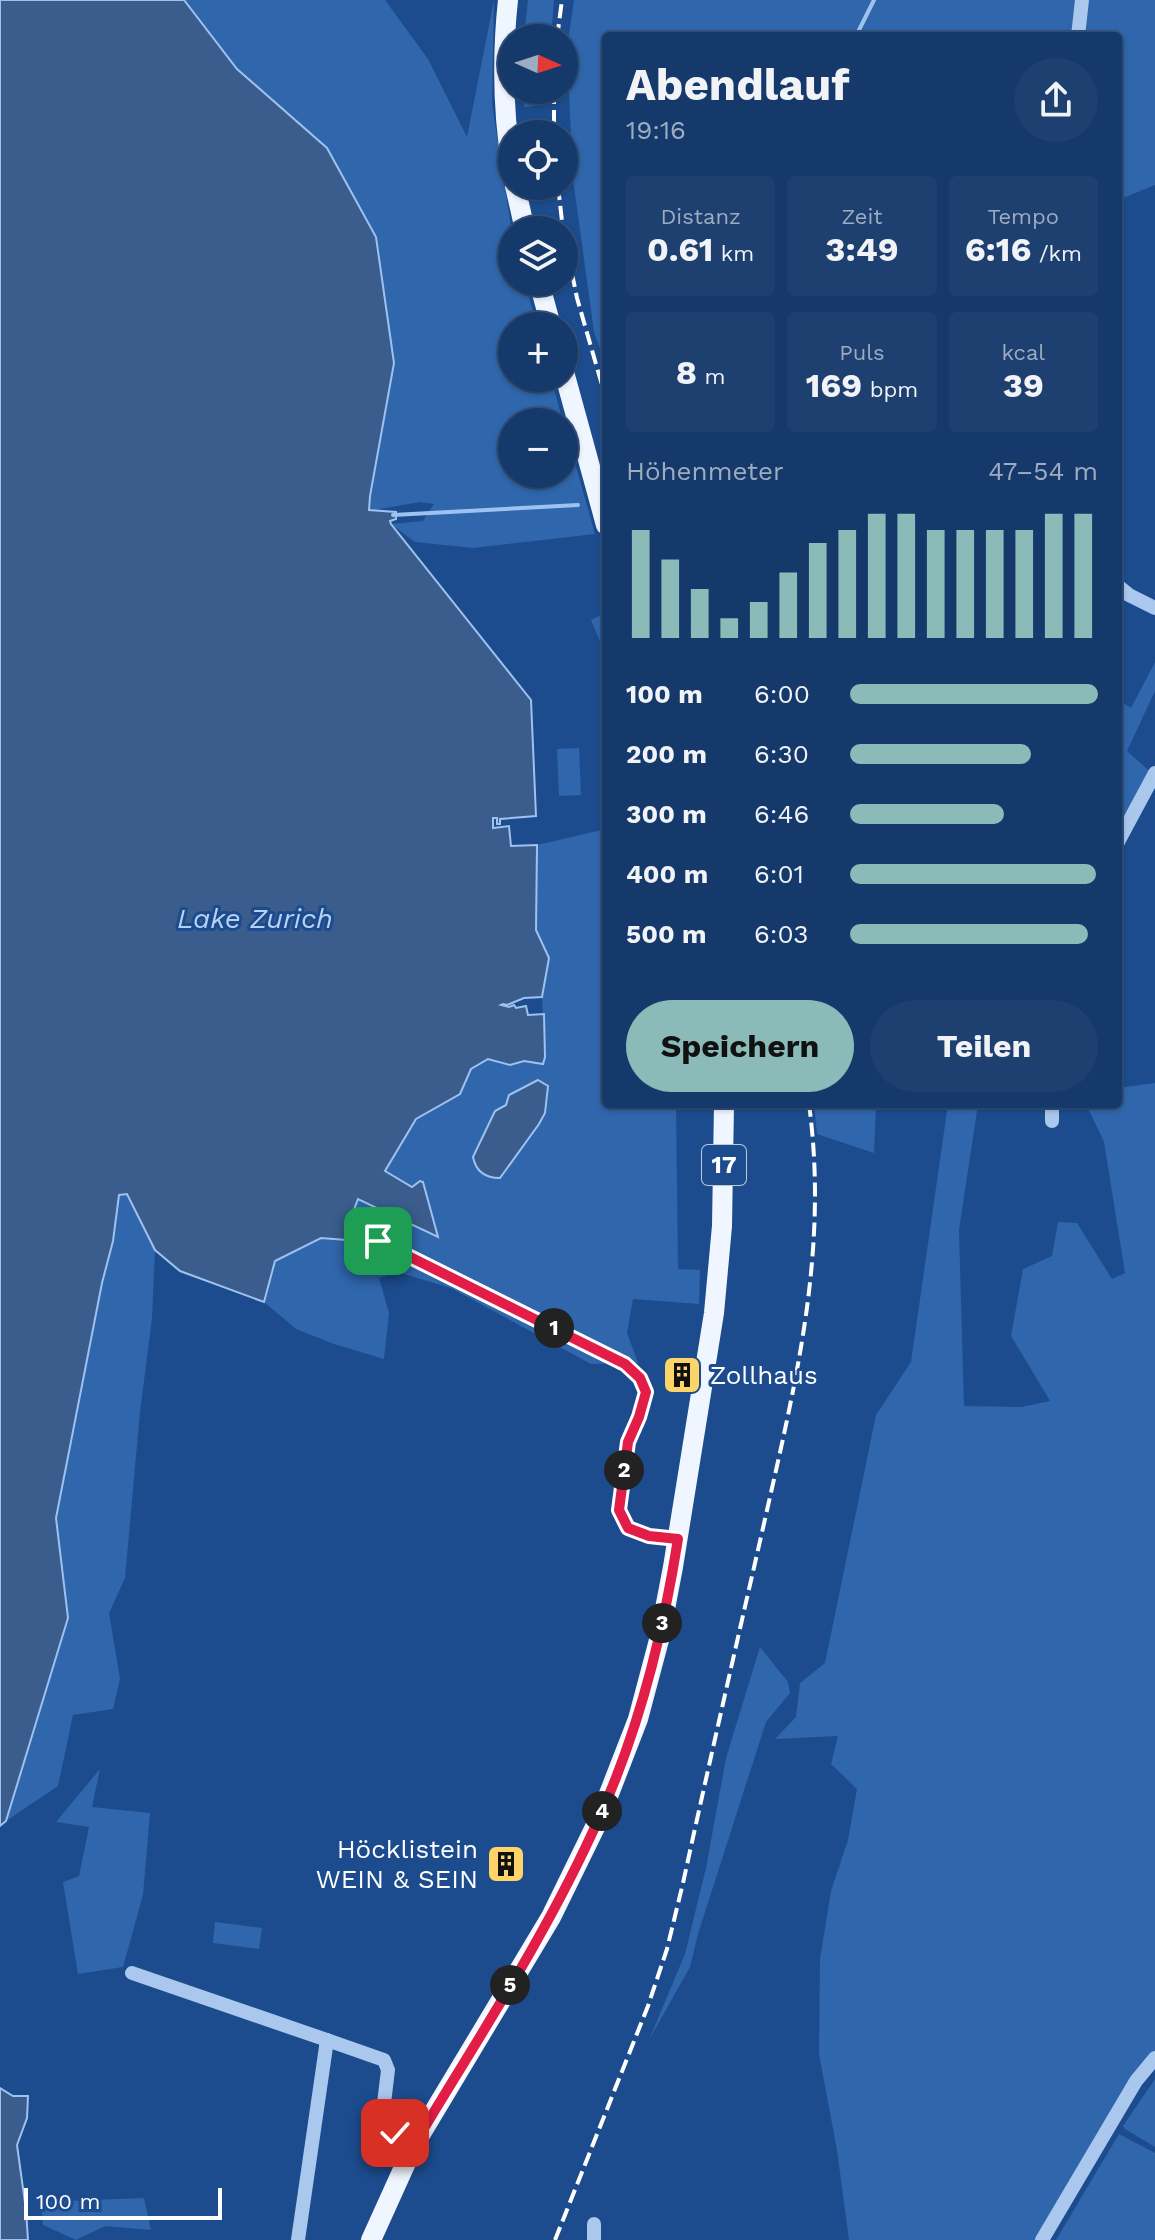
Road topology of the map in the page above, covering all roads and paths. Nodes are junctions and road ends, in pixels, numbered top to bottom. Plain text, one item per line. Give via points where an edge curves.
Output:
1 (508, 0) edge
2 (1082, 0) edge
3 (1078, 32) edge
4 (507, 120) edge
5 (569, 392) edge
6 (602, 510) edge
7 (1122, 589) edge
8 (1155, 608) edge
9 (1155, 773) edge
10 (1122, 835) edge
11 (724, 1108) edge
12 (1052, 1108) edge
13 (1052, 1121) dead end
14 (378, 1241) dead end
15 (678, 1539) junction
16 (132, 1973) dead end
17 (327, 2040) junction
18 (1155, 2058) edge
19 (414, 2145) junction
20 (594, 2224) dead end
21 (298, 2240) edge
22 (371, 2240) edge
23 (594, 2240) edge
24 (1042, 2240) edge

1 - 4 main road
2 - 3 street
5 - 6 main road
7 - 8 street
9 - 10 street
11 - 15 main road, 17 via 714,1313
12 - 13 street
14 - 15 street via 625,1364 640,1378 646,1392 628,1442 619,1510 628,1528
15 - 19 main road, 17 via 638,1719 600,1817 551,1917
16 - 17 street
17 - 19 street via 384,2060 388,2070 382,2120
17 - 21 street
18 - 24 street via 1136,2081
19 - 22 main road, 17
20 - 23 street

